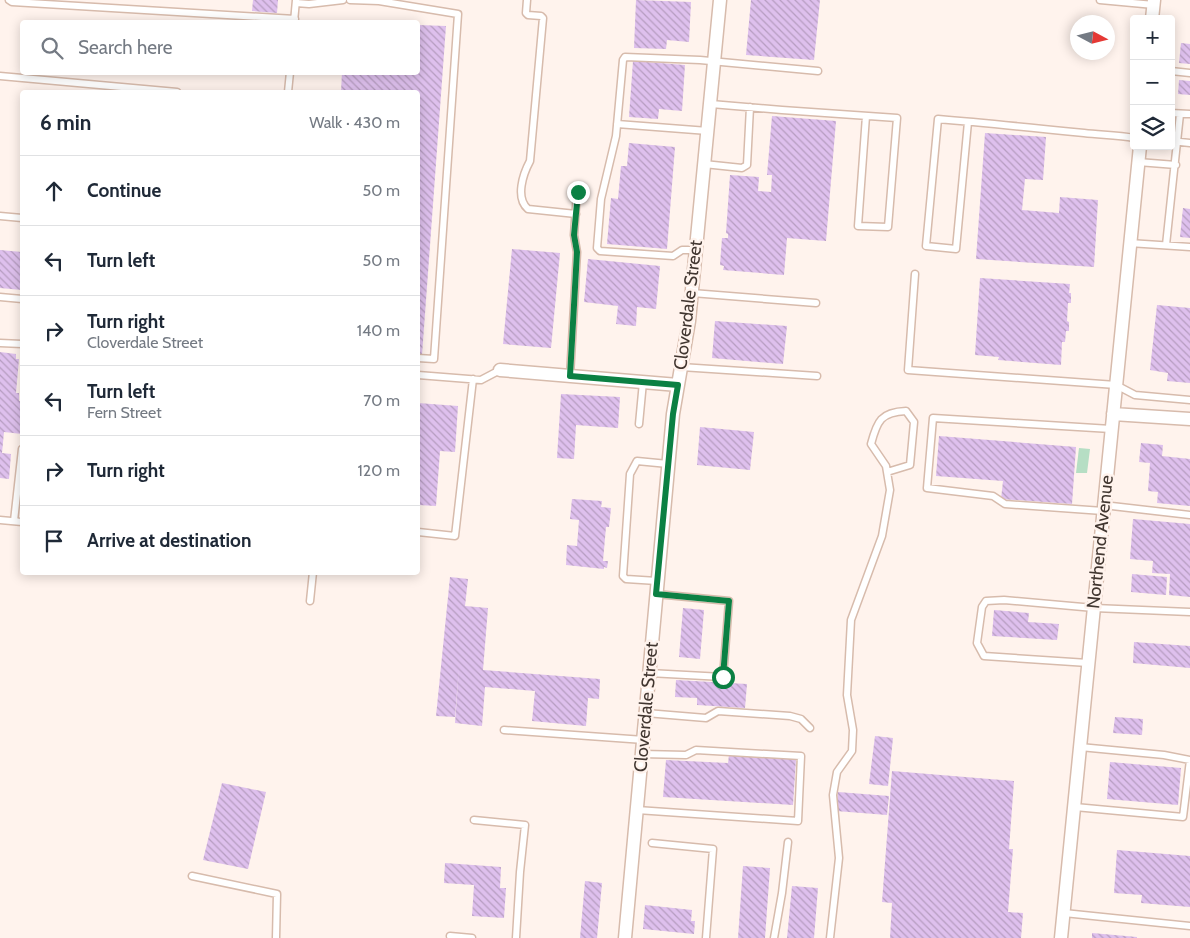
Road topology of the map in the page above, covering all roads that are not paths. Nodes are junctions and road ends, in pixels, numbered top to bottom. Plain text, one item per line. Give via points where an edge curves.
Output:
1 (10, 0) edge
2 (343, 0) edge
3 (350, 0) edge
4 (528, 0) edge
5 (720, 0) edge
6 (1100, 0) edge
7 (296, 1) edge
8 (1154, 2) edge
9 (1152, 15) edge
10 (279, 20) edge
11 (294, 20) edge
12 (714, 61) junction
13 (818, 71) dead end
14 (1175, 71) edge
15 (1190, 72) edge
16 (290, 75) edge
17 (0, 76) edge
18 (155, 90) edge
19 (288, 90) edge
20 (711, 104) junction
21 (750, 107) junction
22 (1175, 113) edge
23 (1180, 114) junction
24 (1190, 114) edge
25 (866, 116) junction
26 (968, 122) junction
27 (617, 124) junction
28 (708, 131) junction
29 (1175, 136) edge
30 (1130, 138) edge
31 (1175, 141) edge
32 (1190, 143) edge
33 (1140, 150) edge
34 (1175, 150) edge
35 (1138, 162) junction
36 (704, 164) junction
37 (1176, 165) junction
38 (578, 192) dead end
39 (576, 214) junction
40 (0, 216) edge
41 (20, 218) edge
42 (1129, 243) junction
43 (1166, 245) junction
44 (1190, 247) edge
45 (696, 250) junction
46 (915, 274) dead end
47 (692, 293) junction
48 (0, 297) edge
49 (20, 299) edge
50 (816, 302) dead end
51 (0, 343) edge
52 (20, 344) edge
53 (420, 358) edge
54 (681, 367) junction
55 (500, 370) joint
56 (420, 375) edge
57 (570, 376) junction
58 (817, 376) dead end
59 (473, 379) junction
60 (643, 382) junction
61 (678, 385) junction
62 (1116, 385) junction
63 (1190, 400) edge
64 (1113, 414) junction
65 (1190, 419) edge
66 (639, 424) dead end
67 (1111, 429) junction
68 (668, 464) junction
69 (20, 467) edge
70 (887, 472) junction
71 (1103, 508) junction
72 (1190, 515) edge
73 (0, 520) edge
74 (14, 521) junction
75 (20, 522) edge
76 (420, 532) edge
77 (313, 575) edge
78 (657, 588) junction
79 (310, 601) dead end
80 (1094, 608) junction
81 (1190, 612) edge
82 (1088, 663) junction
83 (650, 673) junction
84 (646, 713) junction
85 (810, 728) dead end
86 (504, 730) dead end
87 (644, 740) junction
88 (1080, 747) junction
89 (642, 754) junction
90 (1190, 760) edge
91 (1075, 807) junction
92 (637, 810) junction
93 (1187, 817) edge
94 (474, 820) dead end
95 (788, 842) dead end
96 (652, 843) dead end
97 (192, 876) dead end
98 (1064, 914) junction
99 (1190, 926) edge
100 (450, 936) dead end
101 (276, 938) edge
102 (472, 938) edge
103 (516, 938) edge
104 (625, 938) edge
105 (706, 938) edge
106 (774, 938) edge
107 (830, 938) edge
108 (1061, 938) edge

1 - 10 lane
2 - 7 lane via 309,4
3 - 53 lane via 379,1 458,14 434,359
4 - 39 lane via 526,13 543,18 530,161 523,173 521,198 528,209
5 - 12 street, Cloverdale Street
6 - 8 lane
7 - 11 lane
8 - 9 street
12 - 13 lane
12 - 20 street, Cloverdale Street
12 - 27 lane via 626,57 623,60
14 - 15 lane
16 - 19 lane
17 - 18 lane
20 - 21 lane
20 - 28 street, Cloverdale Street
21 - 25 lane
21 - 36 lane via 748,165 742,168
22 - 23 lane
23 - 24 lane
23 - 29 lane
25 - 25 lane via 858,226 888,227 897,118
26 - 26 lane via 938,119 926,246 956,249
26 - 30 lane
27 - 28 lane
27 - 45 lane via 601,199 598,248 600,251 673,256 682,250
28 - 36 street, Cloverdale Street
31 - 32 lane
33 - 35 street, Northend Avenue
34 - 37 lane
35 - 37 lane
35 - 42 street, Northend Avenue
36 - 45 street, Cloverdale Street
37 - 43 lane
38 - 39 lane
39 - 57 lane
40 - 41 lane
42 - 43 lane
42 - 62 street, Northend Avenue
43 - 44 lane
45 - 47 street, Cloverdale Street
46 - 62 lane via 908,370
47 - 50 lane
47 - 54 street, Cloverdale Street
48 - 49 lane
51 - 52 lane
54 - 58 lane
54 - 61 street, Cloverdale Street
55 - 57 street
55 - 59 lane via 481,380
56 - 59 lane
57 - 60 street
59 - 76 lane via 455,536
60 - 61 street
60 - 66 lane
61 - 68 street, Cloverdale Street
62 - 63 lane via 1135,395
62 - 64 street, Northend Avenue
64 - 65 street
64 - 67 street, Northend Avenue
67 - 71 street, Northend Avenue
67 - 71 lane via 933,418 927,488 993,496 1005,504
68 - 78 street, Cloverdale Street
68 - 78 lane via 637,461 630,474 623,576
69 - 74 lane
70 - 70 lane via 910,465 914,422 906,411 891,412 876,425 871,444
70 - 107 lane via 890,490 882,536 852,620 847,695 853,730 852,751 837,772 833,796 839,858
71 - 72 lane
71 - 80 street, Northend Avenue
73 - 74 lane
74 - 75 lane
77 - 79 lane
78 - 83 street, Cloverdale Street
78 - 83 lane via 729,601 729,610 723,677
80 - 81 lane
80 - 82 street, Northend Avenue
80 - 82 lane via 986,601 982,606 977,643 984,656
82 - 88 street, Northend Avenue
83 - 84 street, Cloverdale Street
84 - 85 lane via 706,718 718,711 790,716
84 - 87 street, Cloverdale Street
86 - 87 lane
87 - 89 street, Cloverdale Street
88 - 90 lane
88 - 91 street, Northend Avenue
89 - 92 street, Cloverdale Street
89 - 92 lane via 686,755 696,750 800,756 798,821
90 - 93 lane
91 - 93 lane
91 - 98 street, Northend Avenue
92 - 104 street, Cloverdale Street
94 - 103 lane via 524,825
95 - 106 lane
96 - 105 lane via 713,849
97 - 101 lane via 277,894
98 - 99 lane
98 - 108 street, Northend Avenue
100 - 102 lane

